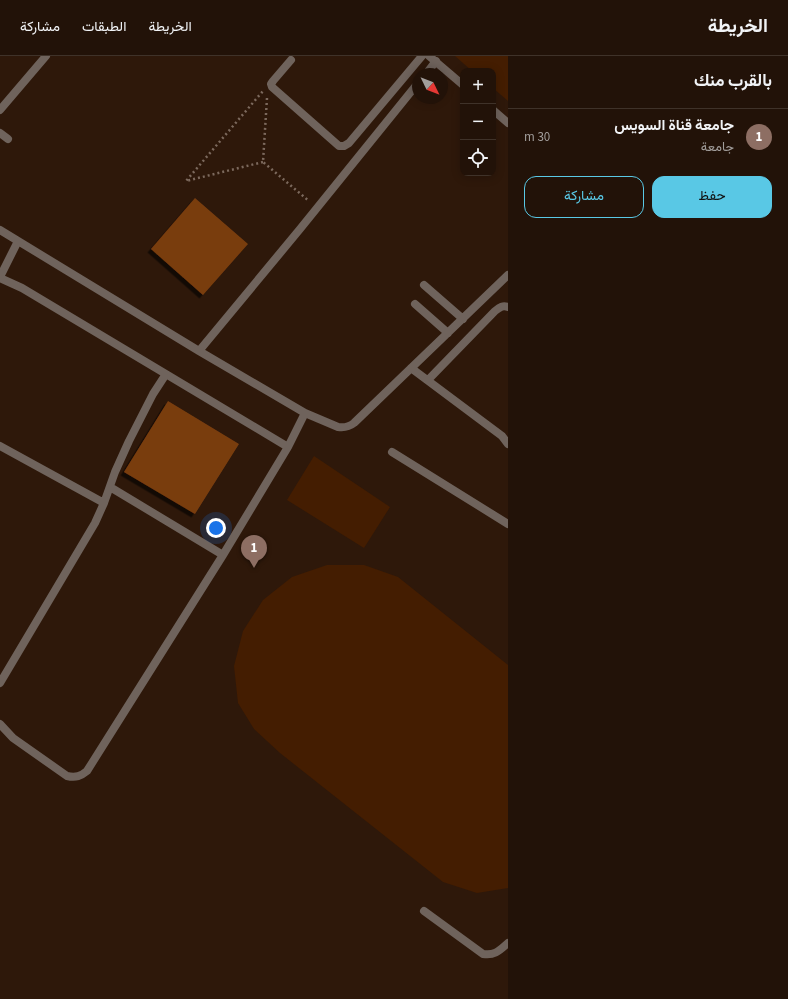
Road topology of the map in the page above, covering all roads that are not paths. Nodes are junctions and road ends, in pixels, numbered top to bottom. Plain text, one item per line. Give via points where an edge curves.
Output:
1 (46, 56) edge
2 (422, 56) edge
3 (433, 59) edge
4 (291, 60) dead end
5 (460, 82) edge
6 (412, 90) edge
7 (0, 110) edge
8 (496, 113) edge
9 (508, 123) edge
10 (0, 133) edge
11 (8, 139) dead end
12 (0, 230) edge
13 (18, 241) junction
14 (508, 275) edge
15 (0, 277) edge
16 (424, 285) dead end
17 (415, 304) dead end
18 (508, 307) edge
19 (463, 319) junction
20 (448, 333) junction
21 (199, 351) junction
22 (411, 368) junction
23 (166, 374) junction
24 (428, 380) junction
25 (305, 413) junction
26 (505, 437) edge
27 (508, 444) edge
28 (0, 446) edge
29 (288, 447) junction
30 (392, 452) dead end
31 (110, 487) junction
32 (104, 503) junction
33 (508, 524) edge
34 (222, 555) junction
35 (0, 683) edge
36 (0, 724) edge
37 (424, 911) dead end
38 (508, 942) edge

1 - 7 lane
2 - 4 lane via 344,146 339,146 270,84
3 - 5 lane
6 - 21 lane
8 - 9 lane
10 - 11 lane
12 - 13 lane
13 - 15 lane
13 - 21 lane
14 - 19 lane
15 - 23 lane
16 - 19 lane
17 - 20 lane
18 - 24 lane via 501,307 495,311
19 - 20 lane
20 - 22 lane
21 - 25 lane
22 - 24 lane
22 - 25 lane via 349,426 338,427
23 - 29 lane
23 - 31 lane via 129,440
24 - 26 lane
25 - 29 lane
26 - 27 lane
28 - 32 lane
29 - 34 lane
30 - 33 lane
31 - 32 lane
31 - 34 lane
32 - 35 lane
34 - 36 lane via 82,776 67,776 13,738
37 - 38 lane via 483,954 496,953

